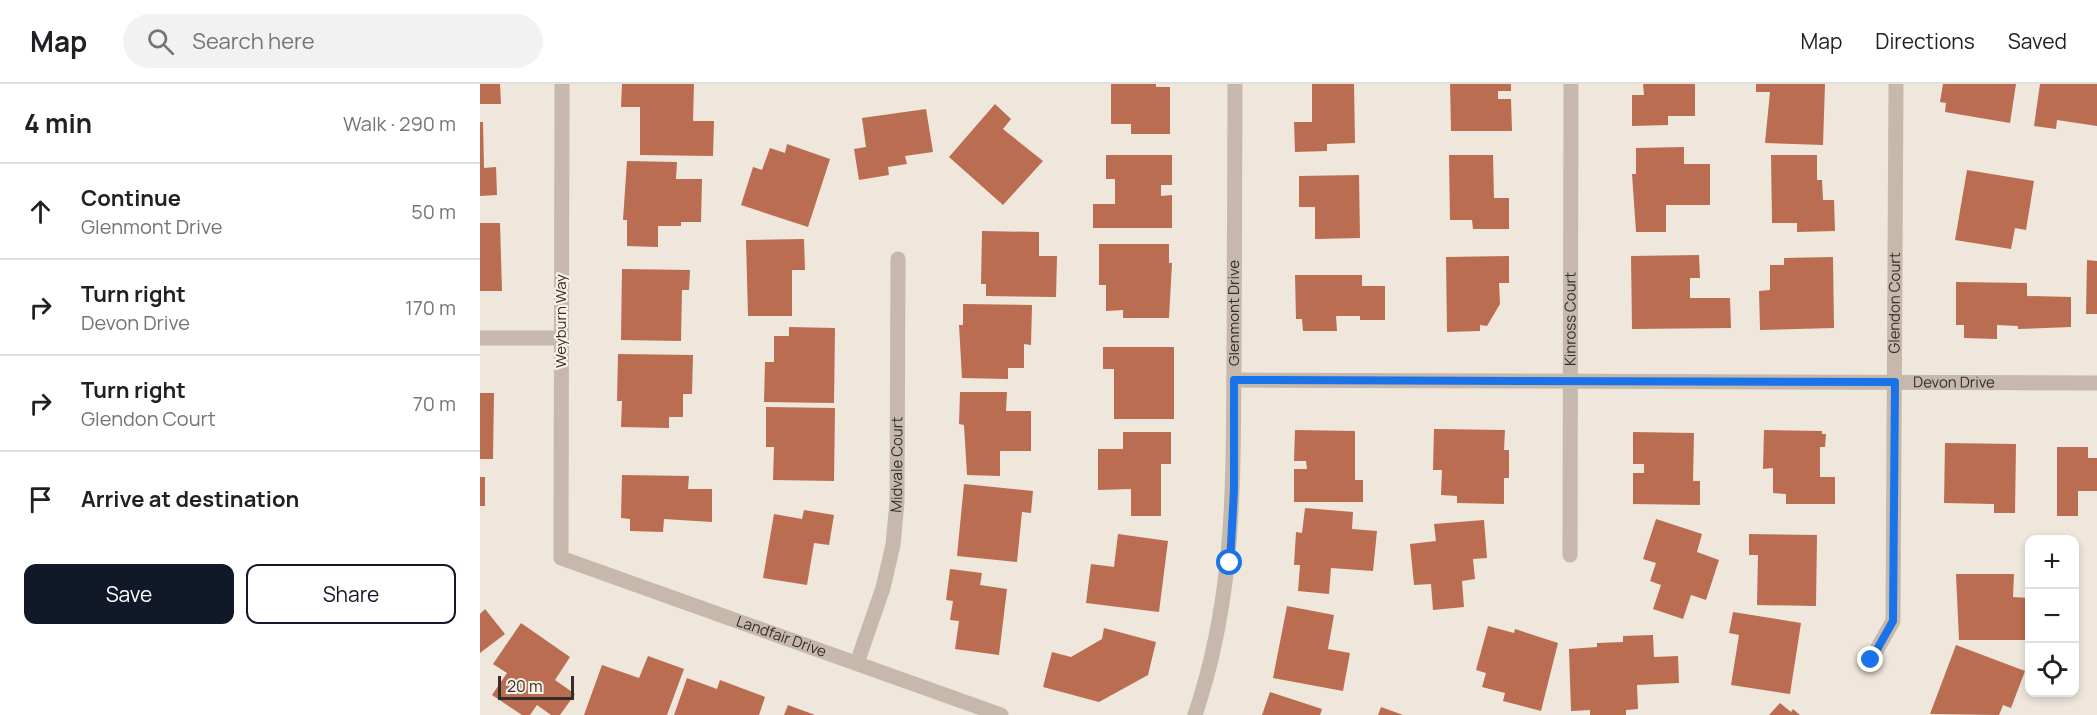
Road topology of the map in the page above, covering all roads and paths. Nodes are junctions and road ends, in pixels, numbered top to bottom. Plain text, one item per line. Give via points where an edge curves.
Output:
1 (562, 84) edge
2 (1234, 84) edge
3 (1571, 84) edge
4 (1896, 84) edge
5 (898, 259) dead end
6 (480, 338) edge
7 (561, 338) junction
8 (1234, 380) junction
9 (1570, 381) junction
10 (1895, 382) junction
11 (2097, 383) edge
12 (1570, 555) dead end
13 (561, 558) joint
14 (1871, 660) dead end
15 (857, 663) junction
16 (1001, 715) edge
17 (1195, 715) edge

1 - 7 street, Weyburn Way
2 - 8 street, Glenmont Drive
3 - 9 street, Kinross Court
4 - 10 street, Glendon Court
5 - 15 street, Midvale Court via 897,502 893,545
6 - 7 street
7 - 13 street, Weyburn Way
8 - 9 street, Devon Drive
8 - 17 street, Glenmont Drive via 1230,563 1221,622
9 - 10 street, Devon Drive
9 - 12 street, Kinross Court
10 - 11 street, Devon Drive
10 - 14 street, Glendon Court via 1893,621
13 - 15 street, Landfair Drive
15 - 16 street, Landfair Drive

